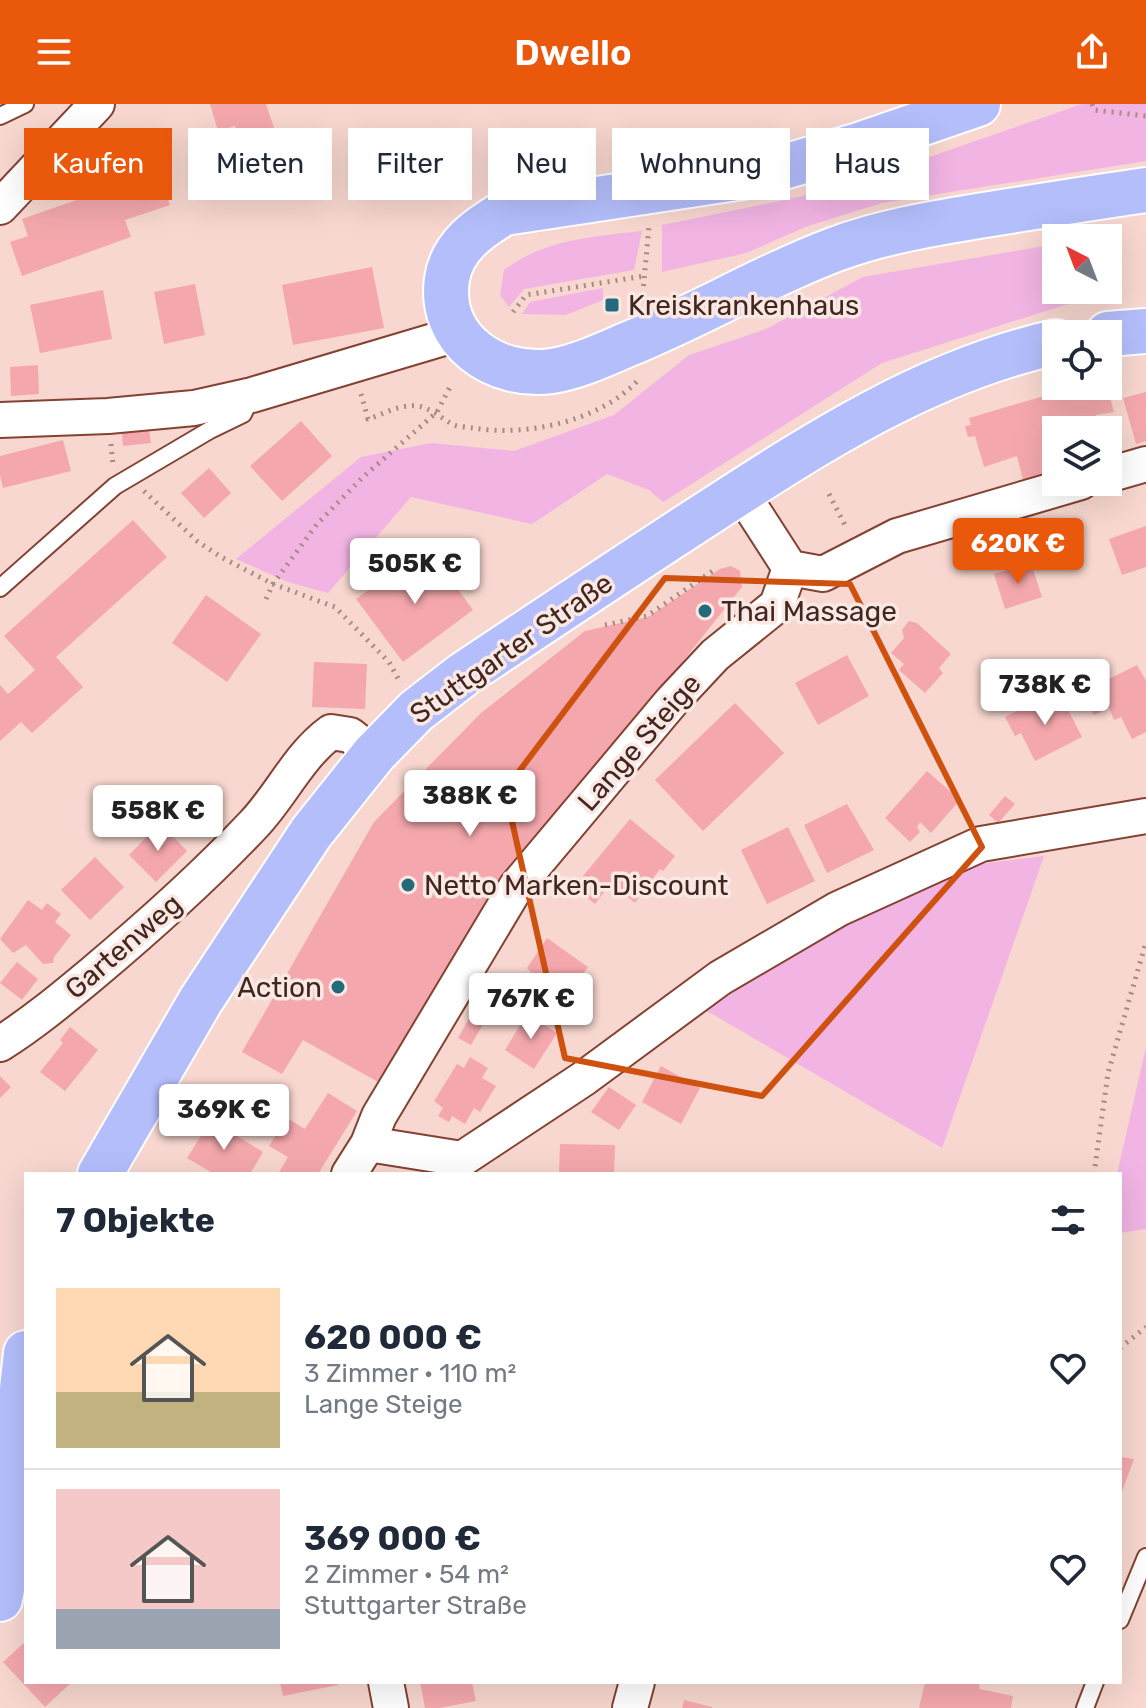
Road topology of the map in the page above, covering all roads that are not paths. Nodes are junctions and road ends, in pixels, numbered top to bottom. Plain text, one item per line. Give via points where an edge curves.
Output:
1 (25, 104) edge
2 (978, 104) edge
3 (84, 106) edge
4 (0, 116) edge
5 (1146, 190) edge
6 (0, 207) edge
7 (1146, 331) edge
8 (1122, 333) edge
9 (457, 334) junction
10 (1042, 345) edge
11 (252, 395) junction
12 (0, 420) edge
13 (1146, 464) edge
14 (1122, 471) edge
15 (741, 492) junction
16 (1042, 493) edge
17 (790, 568) junction
18 (0, 588) edge
19 (374, 754) junction
20 (1146, 816) edge
21 (0, 1044) edge
22 (368, 1144) junction
23 (467, 1167) edge
24 (101, 1172) edge
25 (350, 1172) edge
26 (24, 1371) edge
27 (1146, 1557) edge
28 (8, 1576) edge
29 (1122, 1615) edge
30 (386, 1684) edge
31 (636, 1684) edge
32 (1094, 1684) edge
33 (391, 1708) edge
34 (630, 1708) edge
35 (1085, 1708) edge

1 - 4 lane
2 - 9 main road via 756,175 504,213 459,249 447,275 445,303
3 - 6 street
5 - 9 main road via 909,228 839,248 646,338 551,371 510,369 488,360
7 - 8 main road
9 - 11 street
10 - 15 main road, Stuttgarter Straße via 929,383 853,421
11 - 12 street via 194,408
11 - 18 lane via 243,414 115,486
13 - 14 street
15 - 17 street
15 - 19 main road, Stuttgarter Straße via 464,674 416,711
16 - 17 street via 897,536 823,574
17 - 22 street, Lange Steige via 777,605 715,655 516,887 379,1116
19 - 21 street, Gartenweg via 350,735 331,732 314,745 260,818 216,865 121,950
19 - 24 main road, Stuttgarter Straße via 311,833 218,975
20 - 23 street via 981,844 838,909 720,978
22 - 23 street
22 - 25 street, Lange Steige
26 - 28 main road
27 - 29 lane
30 - 33 street
31 - 34 street
32 - 35 lane

